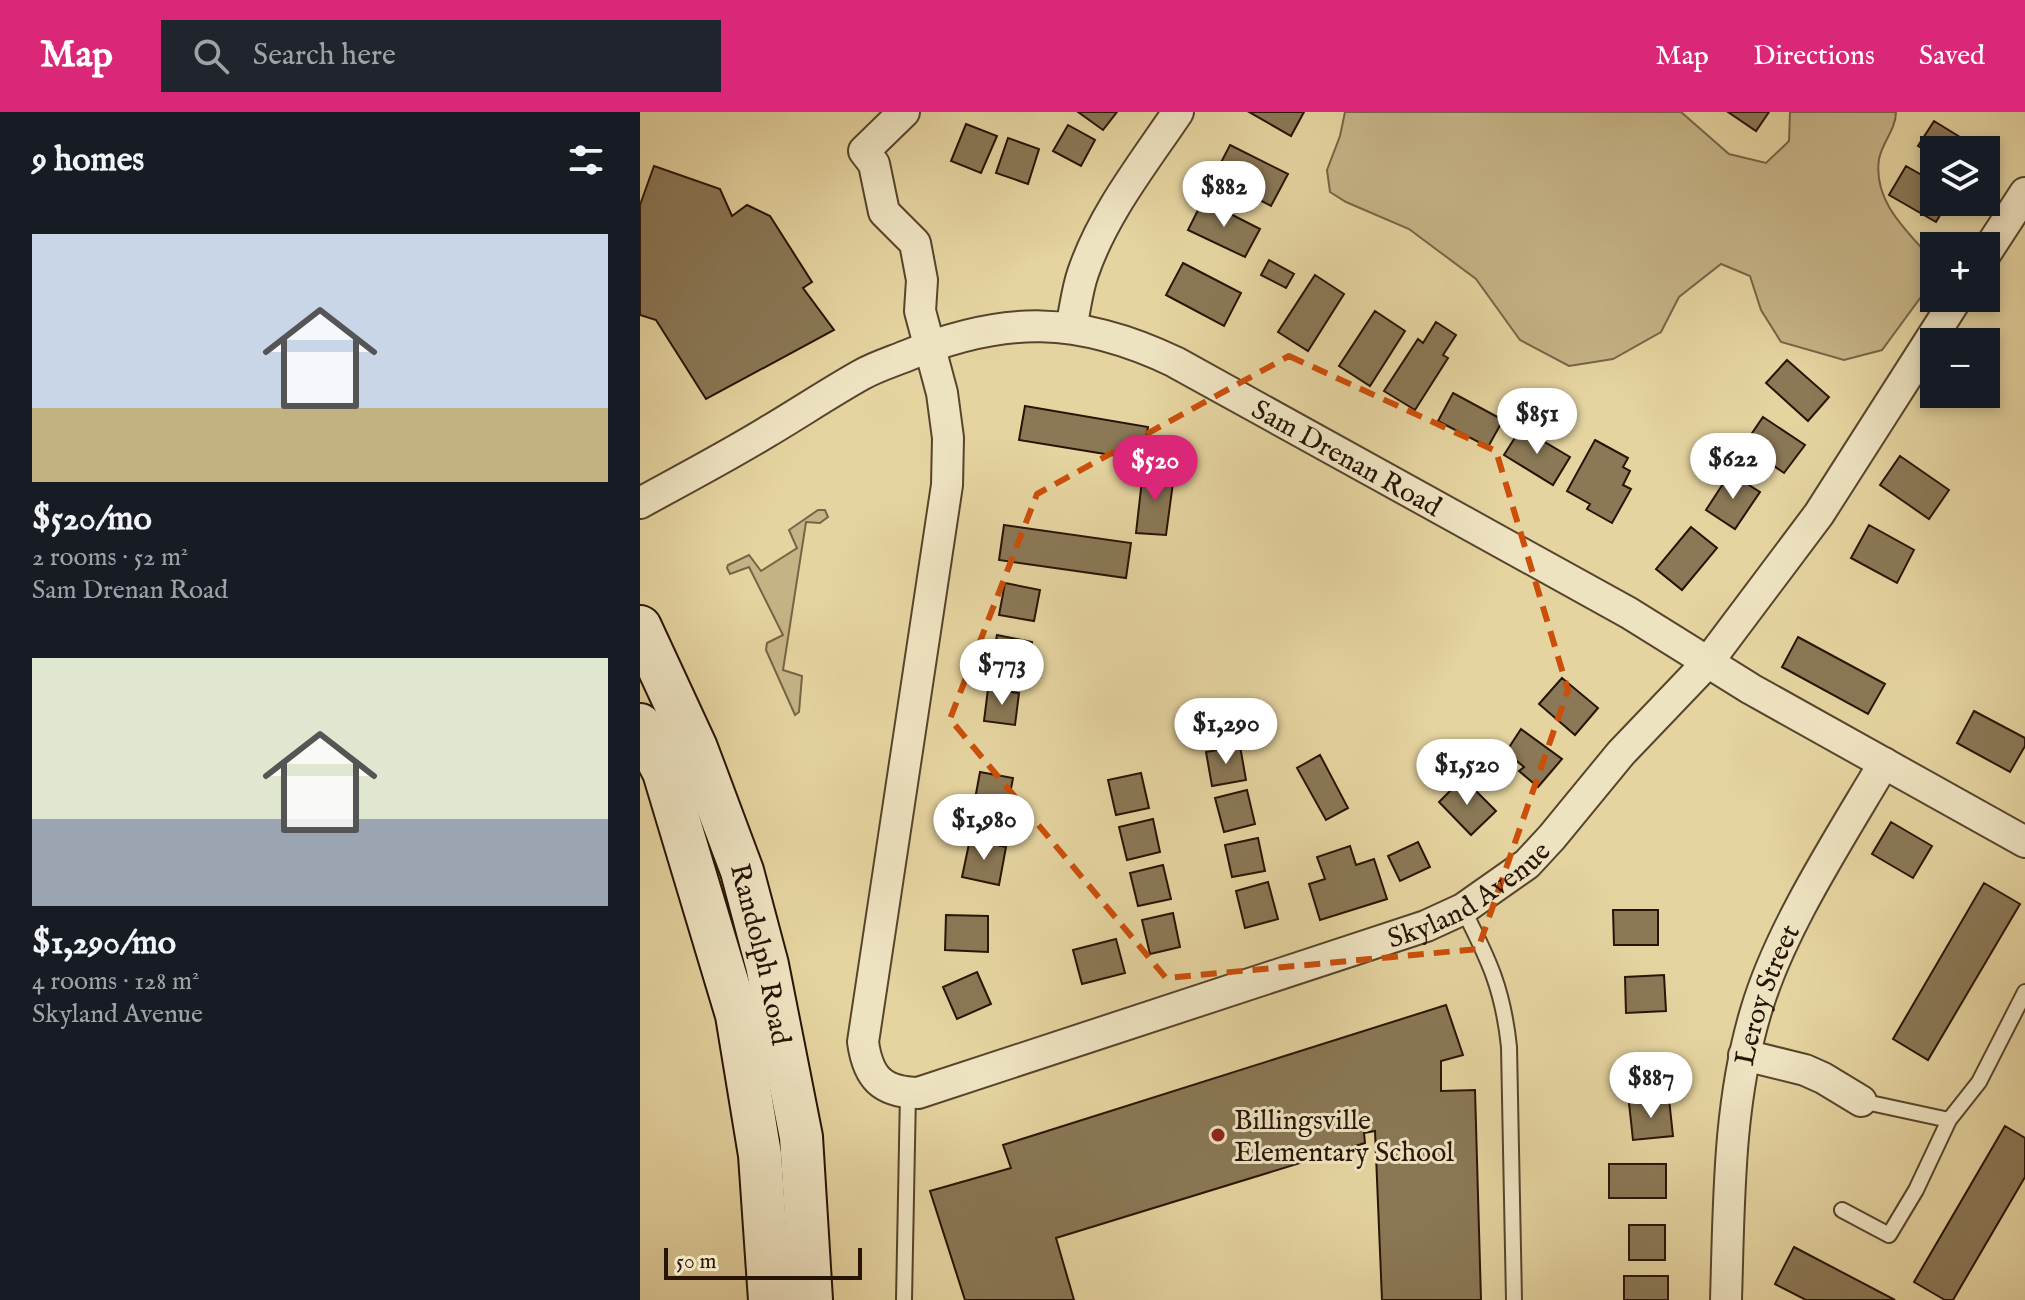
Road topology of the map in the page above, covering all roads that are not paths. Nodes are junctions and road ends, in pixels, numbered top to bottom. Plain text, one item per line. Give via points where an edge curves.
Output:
1 (904, 112) edge
2 (1178, 112) edge
3 (2025, 193) edge
4 (2000, 232) edge
5 (1948, 312) edge
6 (1071, 328) junction
7 (928, 346) junction
8 (640, 503) edge
9 (640, 627) edge
10 (1708, 662) junction
11 (640, 725) edge
12 (1884, 763) junction
13 (2025, 842) edge
14 (1463, 909) junction
15 (2025, 992) edge
16 (1744, 1055) junction
17 (908, 1093) junction
18 (1861, 1101) joint
19 (1949, 1120) junction
20 (1842, 1210) dead end
21 (770, 1300) edge
22 (811, 1300) edge
23 (904, 1300) edge
24 (1514, 1300) edge
25 (1726, 1300) edge

1 - 7 street via 864,151 874,164 884,212 915,243
2 - 6 street via 1096,238 1081,276
3 - 4 street
5 - 10 street, Skyland Avenue via 1819,514
6 - 7 street, Sam Drenan Road via 1001,328
6 - 10 street, Sam Drenan Road via 1136,344 1175,362
7 - 8 street, Sam Drenan Road via 863,374
7 - 17 street via 942,393 947,485 863,1042 875,1077
9 - 22 main road, Randolph Road via 696,748 737,858 767,965 801,1137
10 - 12 street, Sam Drenan Road
10 - 14 street, Skyland Avenue via 1621,753 1527,864
11 - 21 main road, Randolph Road via 664,772 737,1015 760,1155
12 - 13 street, Sam Drenan Road
12 - 16 street, Leroy Street via 1793,924 1762,994
14 - 17 street, Skyland Avenue via 1426,926
14 - 24 lane via 1505,1008
15 - 19 lane via 1979,1082
16 - 18 street via 1805,1070
16 - 25 street, Leroy Street via 1736,1096
17 - 23 lane
18 - 19 lane
19 - 20 lane via 1889,1235

